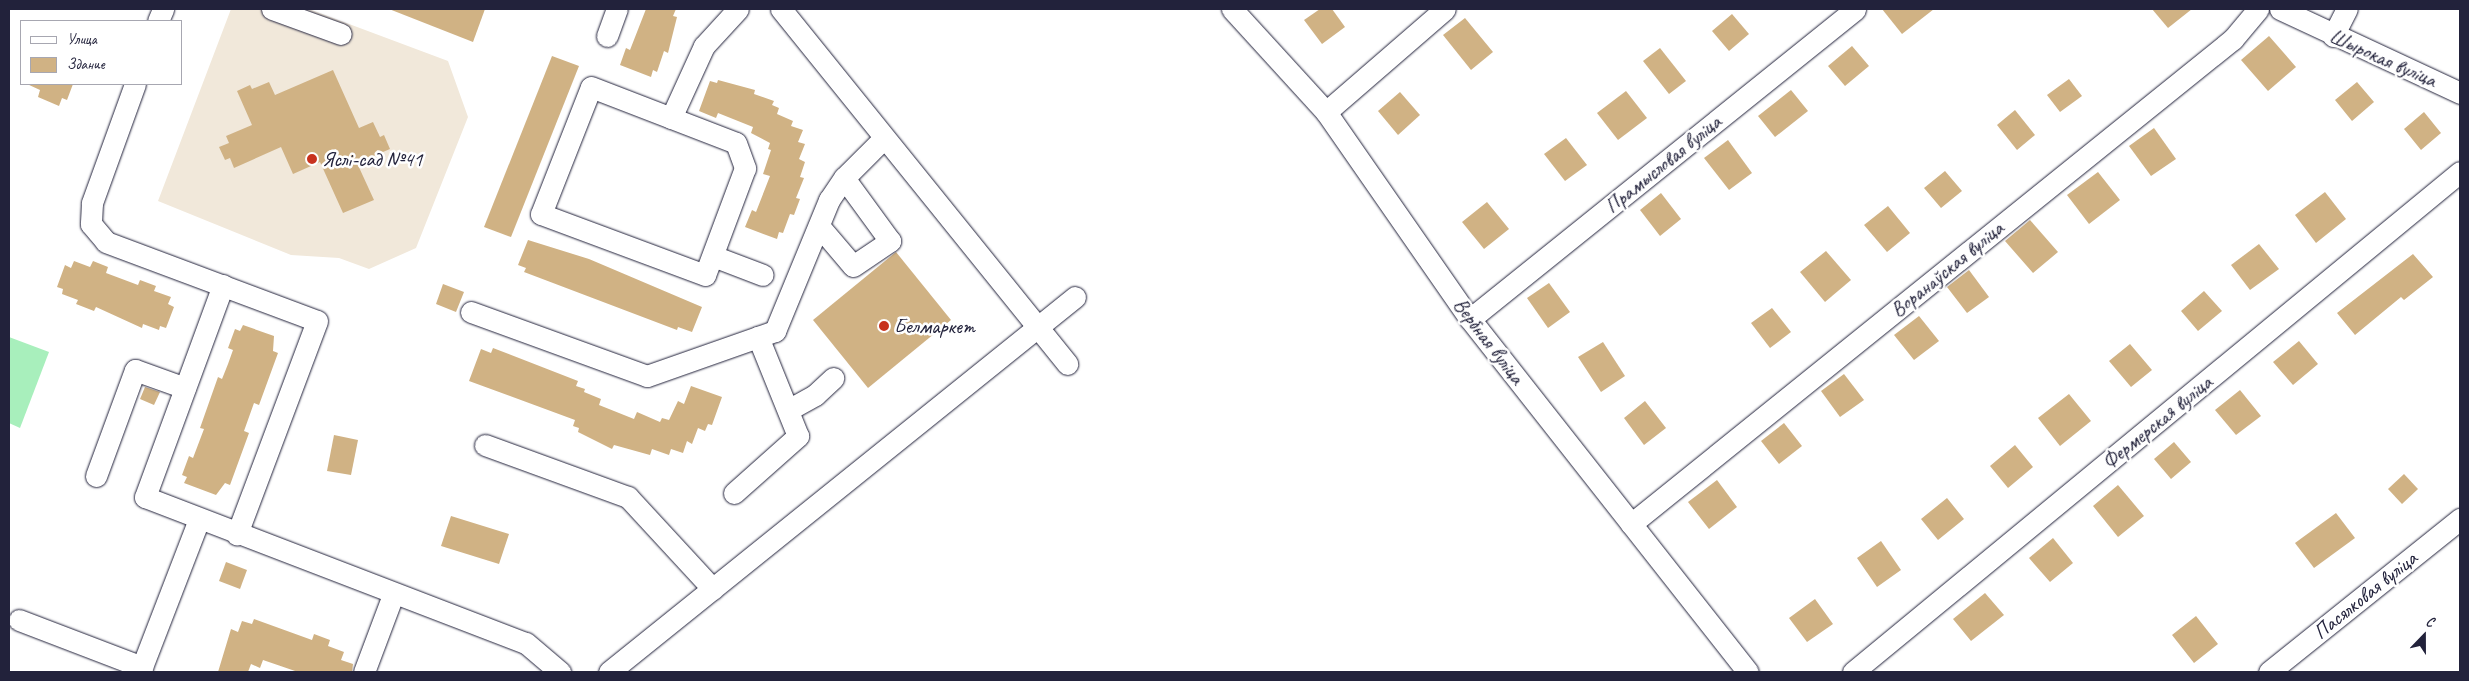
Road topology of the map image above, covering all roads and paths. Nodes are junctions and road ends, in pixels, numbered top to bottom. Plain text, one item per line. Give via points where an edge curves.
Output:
1 (272, 9) edge
2 (617, 9) edge
3 (738, 9) edge
4 (780, 9) edge
5 (1232, 9) edge
6 (1444, 9) edge
7 (1855, 9) edge
8 (2258, 9) edge
9 (2280, 9) edge
10 (2347, 9) edge
11 (341, 34) dead end
12 (607, 36) dead end
13 (2333, 36) junction
14 (135, 85) edge
15 (2460, 93) edge
16 (1326, 112) junction
17 (671, 118) junction
18 (884, 139) junction
19 (2460, 172) edge
20 (844, 178) junction
21 (819, 226) junction
22 (713, 256) junction
23 (763, 275) dead end
24 (223, 285) junction
25 (1075, 297) dead end
26 (471, 312) dead end
27 (1470, 319) junction
28 (1036, 328) junction
29 (758, 337) junction
30 (1067, 364) dead end
31 (834, 378) dead end
32 (185, 388) junction
33 (788, 410) junction
34 (485, 445) dead end
35 (96, 476) dead end
36 (734, 493) dead end
37 (2460, 518) edge
38 (200, 519) junction
39 (1631, 524) junction
40 (237, 534) junction
41 (713, 588) junction
42 (393, 595) junction
43 (19, 620) dead end
44 (141, 670) edge
45 (364, 672) edge
46 (560, 672) edge
47 (609, 672) edge
48 (1748, 672) edge
49 (1853, 672) edge
50 (2269, 672) edge

1 - 11 street
2 - 12 street
3 - 17 street via 704,46
4 - 18 street
5 - 16 street, Вербная вуліца
6 - 16 street
7 - 27 street, Прамысловая вуліца
8 - 39 street, Воранаўская вуліца via 2233,40
9 - 13 street, Шырокая вуліца
10 - 13 street
13 - 15 street, Шырокая вуліца
14 - 24 street via 92,203 92,224 106,242
16 - 27 street, Вербная вуліца
17 - 22 street via 736,143 745,168
17 - 22 street via 591,87 541,214 705,275
18 - 20 street
18 - 28 street
19 - 49 street, Фермерская вуліца
20 - 21 street via 829,200
20 - 21 street via 890,241 853,266
21 - 29 street via 775,331
22 - 23 street
24 - 32 street
24 - 40 street via 317,321
25 - 28 street
26 - 29 street via 647,376
27 - 39 street, Вербная вуліца
28 - 30 street
28 - 41 street
29 - 33 street
31 - 33 street via 815,395
32 - 35 street via 136,370
32 - 38 street via 145,497
33 - 36 street via 798,436
34 - 41 street via 628,497
37 - 50 street, Пасялковая вуліца
38 - 40 street
38 - 44 street
39 - 48 street, Вербная вуліца
40 - 42 street
41 - 47 street
42 - 45 street
42 - 46 street via 526,643
43 - 44 street

